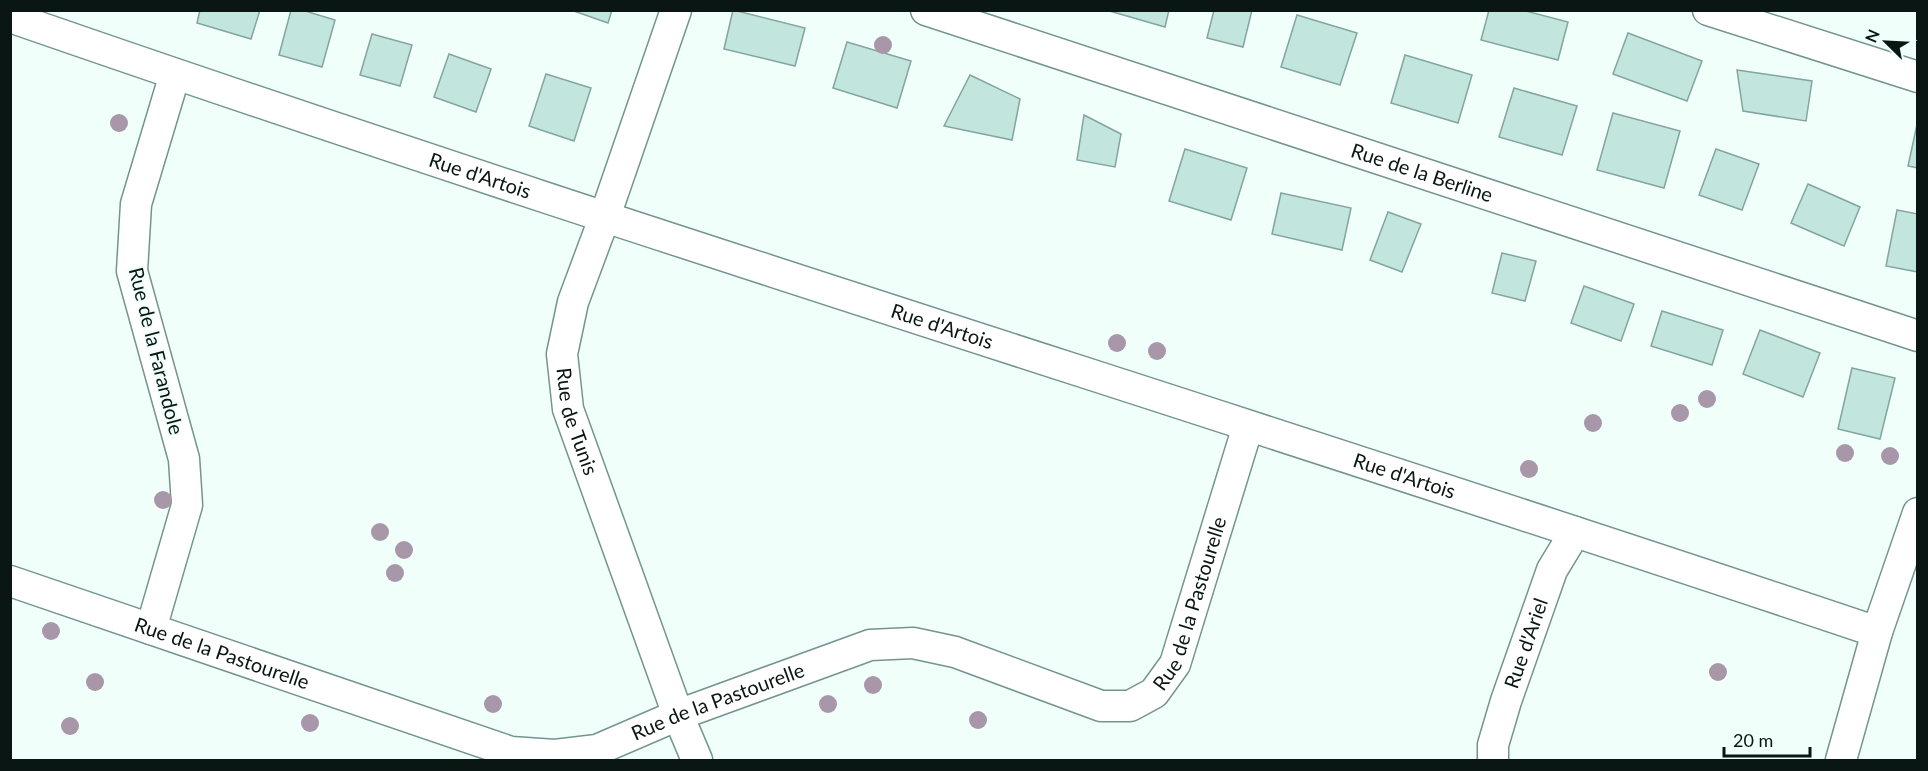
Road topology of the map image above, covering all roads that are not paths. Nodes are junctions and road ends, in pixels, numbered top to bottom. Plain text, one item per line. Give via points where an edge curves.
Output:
1 (676, 10) edge
2 (926, 10) edge
3 (1708, 10) edge
4 (10, 17) edge
5 (175, 74) junction
6 (1917, 77) edge
7 (605, 216) junction
8 (1917, 336) edge
9 (1248, 426) junction
10 (1917, 513) edge
11 (1575, 532) junction
12 (1911, 559) edge
13 (10, 581) edge
14 (151, 629) junction
15 (1877, 632) junction
16 (678, 715) junction
17 (697, 760) edge
18 (1493, 760) edge
19 (1841, 760) edge

1 - 7 street, Rue de Tunis
2 - 8 street, Rue de la Berline
3 - 6 street
4 - 5 street, Rue d'Artois
5 - 7 street, Rue d'Artois
5 - 14 street, Rue de la Farandole via 136,204 132,272 184,459 187,506
7 - 9 street, Rue d'Artois
7 - 16 street, Rue de Tunis via 573,302 562,354 568,409
9 - 11 street, Rue d'Artois
9 - 16 street, Rue de la Pastourelle via 1174,664 1154,693 1130,706 1101,706 955,652 913,643 870,645
10 - 12 street
11 - 15 street, Rue d'Artois
11 - 18 street, Rue d'Ariel via 1551,570 1506,701 1493,745
12 - 15 street
13 - 14 street, Rue de la Pastourelle
14 - 16 street, Rue de la Pastourelle via 511,752 555,755 597,750
15 - 19 street
16 - 17 street, Rue de Tunis

